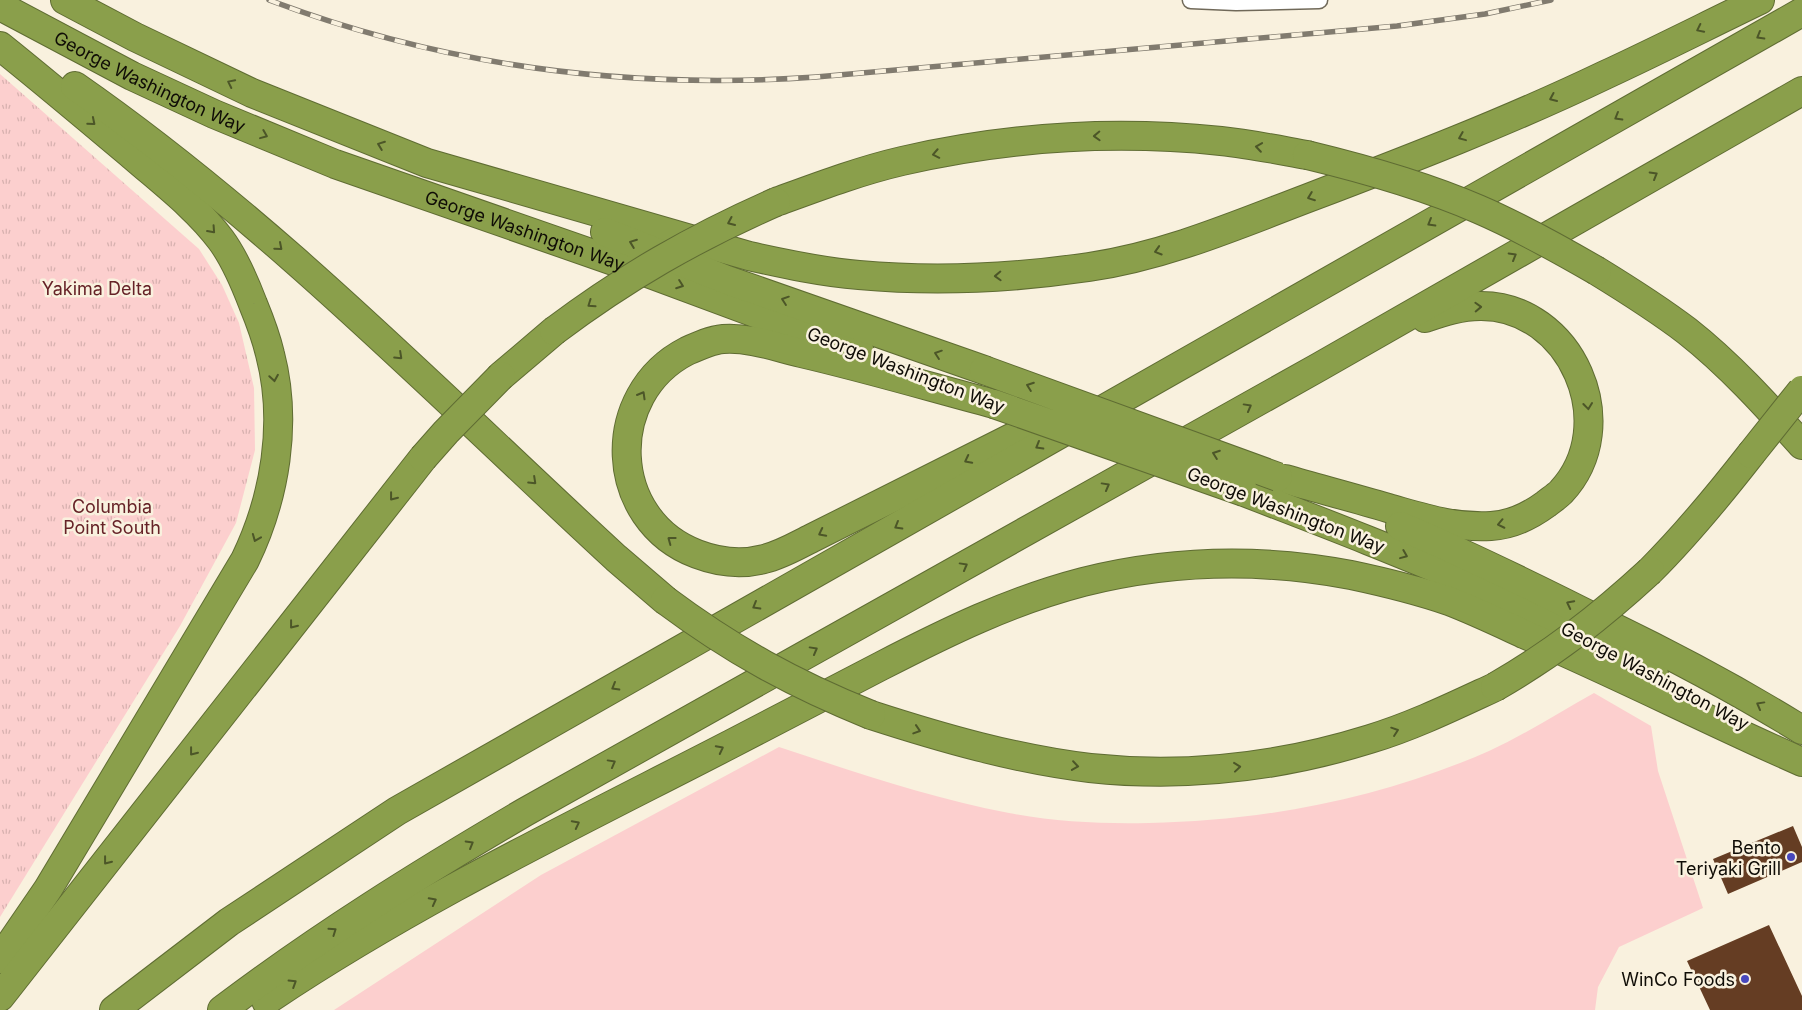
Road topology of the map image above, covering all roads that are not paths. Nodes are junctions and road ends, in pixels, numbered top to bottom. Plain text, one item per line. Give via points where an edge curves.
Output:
1 (65, 0) edge
2 (1191, 0) edge
3 (1319, 0) edge
4 (1760, 0) edge
5 (0, 6) edge
6 (1802, 12) edge
7 (0, 37) edge
8 (0, 46) edge
9 (1802, 91) edge
10 (427, 163) junction
11 (1279, 309) junction
12 (1319, 367) junction
13 (1802, 390) edge
14 (994, 404) junction
15 (1802, 445) edge
16 (1282, 478) junction
17 (1802, 730) edge
18 (1802, 757) edge
19 (1802, 762) edge
20 (0, 959) edge
21 (0, 997) edge
22 (114, 1010) edge
23 (222, 1010) edge
24 (252, 1010) edge

10 -> 1 highway via 252,93
2 - 3 street
4 -> 10 highway via 1604,76 1362,177 1214,233 1130,259 1090,267 1028,274 922,279 799,267 705,244
5 -> 14 highway, George Washington Way via 132,76 335,164 645,272
6 -> 11 highway
7 -> 13 highway, bridge via 128,123 206,185 319,282 602,546 665,600 730,646 806,688 871,715 969,745 1040,760 1137,771 1238,768 1290,760 1410,726 1495,687 1581,631 1650,571 1708,509
8 -> 20 highway via 187,203 222,241 241,274 262,327 275,387 278,428 266,511 245,560 48,888
12 -> 9 highway
16 -> 10 highway, George Washington Way, bridge via 727,280
11 -> 14 highway via 1182,352 785,552 762,560 730,562 709,559 670,540 644,512 627,469 628,428 634,408 658,372 674,358 699,345 723,339 750,341 797,352
11 -> 22 highway via 397,811 230,922
12 -> 16 highway via 1425,318 1454,309 1479,306 1506,309 1543,327 1571,358 1586,394 1589,412 1586,446 1572,478 1561,492 1516,521 1493,526 1450,525
23 -> 12 highway via 421,873 525,812
14 -> 18 highway, George Washington Way, bridge via 1244,492 1493,593 1605,647
15 -> 21 highway, bridge via 1760,399 1688,332 1598,271 1536,236 1468,205 1363,169 1307,155 1222,141 1119,136 1039,139 971,147 844,178 776,202 675,250 554,331 501,376 423,458
17 -> 16 highway, George Washington Way via 1698,670 1554,596 1446,546
24 -> 19 highway via 346,950 485,872 958,626 1043,594 1120,574 1215,564 1249,564 1297,567 1394,585 1488,617

